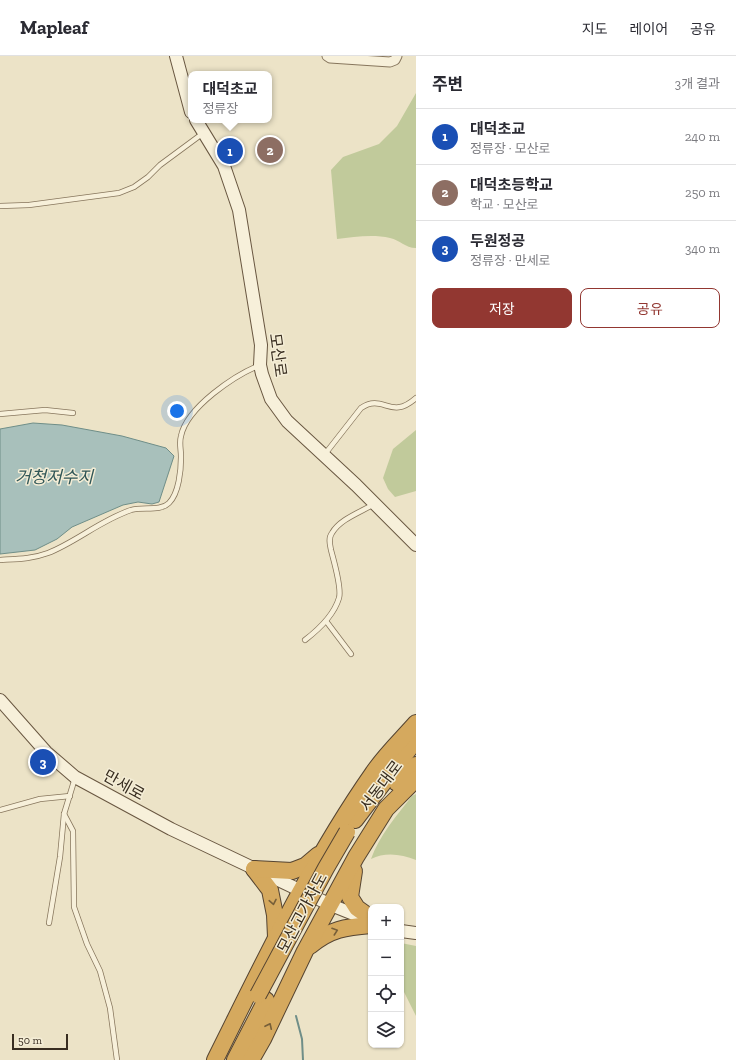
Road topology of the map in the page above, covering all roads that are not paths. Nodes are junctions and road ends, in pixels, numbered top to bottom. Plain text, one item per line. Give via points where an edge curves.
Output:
1 (327, 56) edge
2 (397, 56) edge
3 (177, 58) edge
4 (188, 100) edge
5 (198, 123) edge
6 (204, 133) junction
7 (0, 206) edge
8 (260, 365) junction
9 (416, 398) edge
10 (73, 413) dead end
11 (0, 414) edge
12 (324, 456) junction
13 (374, 504) junction
14 (416, 545) edge
15 (0, 560) edge
16 (326, 621) junction
17 (305, 640) dead end
18 (351, 654) dead end
19 (0, 700) edge
20 (416, 723) edge
21 (416, 740) edge
22 (416, 765) edge
23 (76, 777) junction
24 (416, 779) edge
25 (70, 796) junction
26 (0, 810) edge
27 (64, 814) junction
28 (351, 835) junction
29 (323, 850) junction
30 (356, 857) junction
31 (254, 869) junction
32 (300, 890) junction
33 (331, 905) junction
34 (368, 917) edge
35 (368, 919) edge
36 (49, 923) dead end
37 (368, 925) edge
38 (404, 931) edge
39 (416, 933) edge
40 (276, 940) junction
41 (305, 951) junction
42 (262, 997) junction
43 (117, 1060) edge
44 (215, 1060) edge
45 (224, 1060) edge
46 (235, 1060) edge
47 (251, 1060) edge

1 - 2 street via 390,62
3 - 4 street
5 - 6 street, 모산로
6 - 7 lane via 134,187 119,193 29,205
6 - 8 street, 모산로 via 224,166 240,210 261,345
8 - 12 street, 모산로 via 271,399 287,422
8 - 15 lane via 249,369 210,397 186,423 181,435 179,478 175,493 168,503 160,507 131,510 48,553 29,559
9 - 12 lane via 410,404 399,408 390,408 376,402 361,408
10 - 11 lane via 45,410
12 - 13 street, 모산로
13 - 14 street, 모산로
13 - 16 lane via 346,520 331,533 329,542 339,598
16 - 17 lane
16 - 18 lane
19 - 23 street, 만세로 via 46,752
20 - 29 highway via 374,772
21 - 28 highway, 서동대로 via 366,803
22 - 28 highway, 서동대로
23 - 25 lane
23 - 31 street, 만세로 via 171,829
24 - 30 highway via 386,809
25 - 26 lane via 40,799
25 - 27 lane
27 - 36 lane
27 - 43 lane via 73,831 74,907 100,971 110,1008
28 - 42 highway, 모산고가차도, bridge via 326,868
29 - 31 highway via 305,866 292,871
29 - 32 highway
30 - 33 highway
30 - 34 highway via 350,897 357,908
31 - 32 street, 만세로
31 -> 40 highway via 270,890
32 - 33 street, 만세로
32 - 40 highway
33 - 35 street, 만세로
33 - 41 highway
41 -> 37 highway via 322,936 336,929
38 - 39 street
40 - 44 highway
47 -> 41 highway
42 - 45 highway
42 - 46 highway

